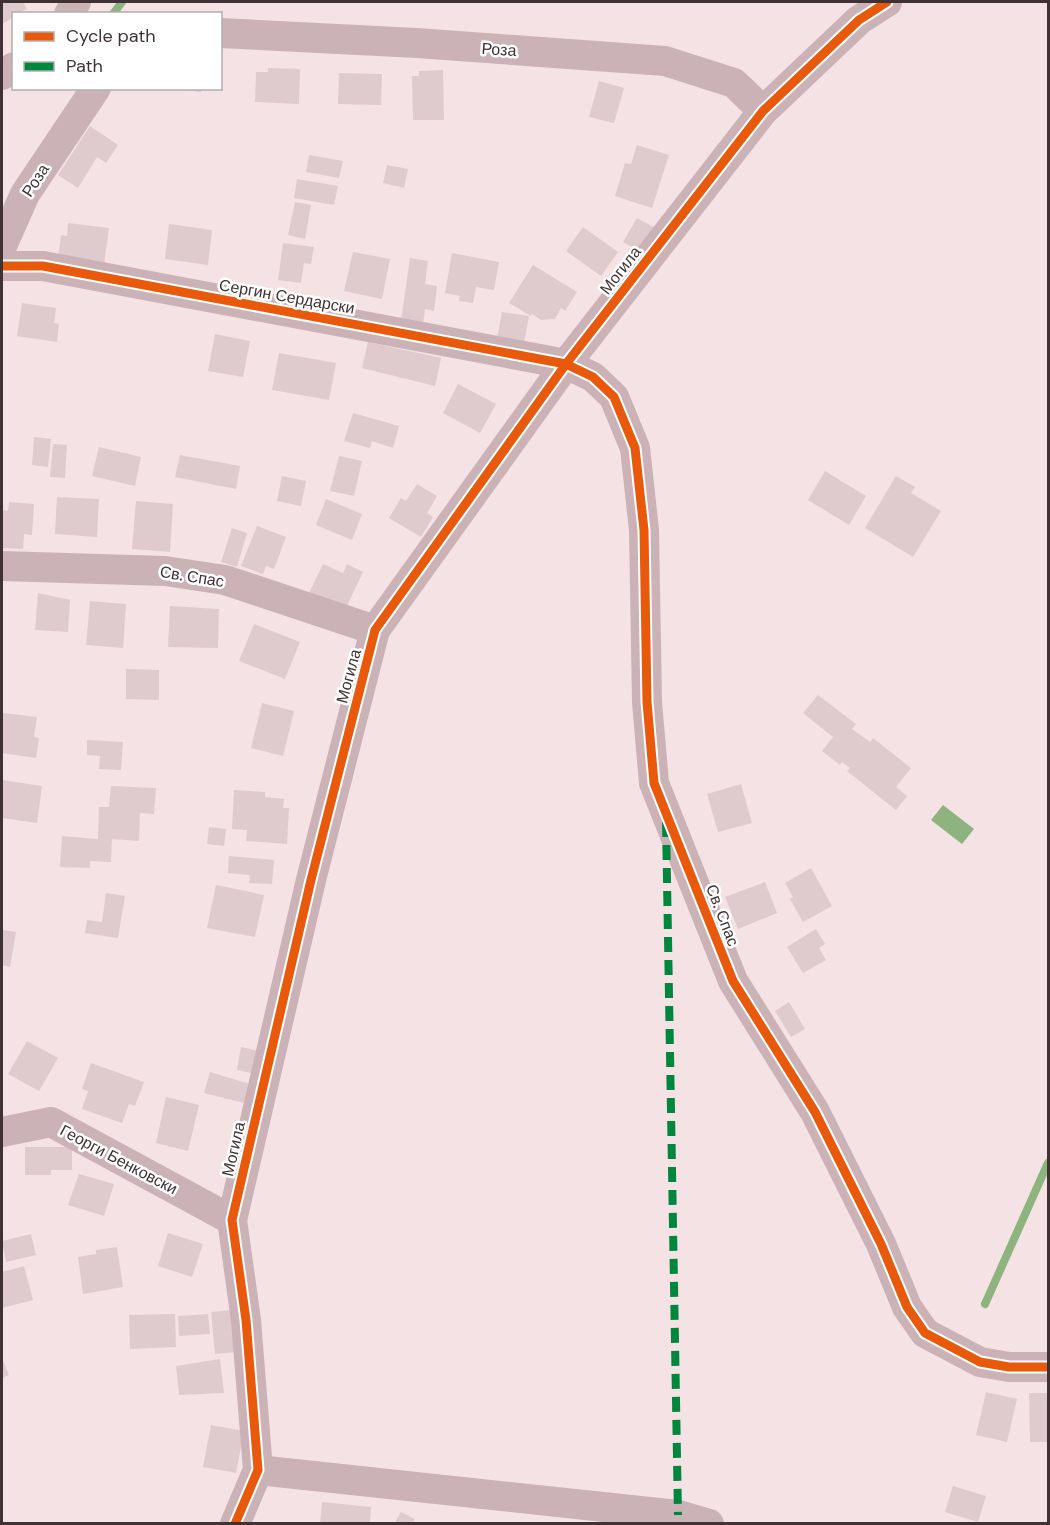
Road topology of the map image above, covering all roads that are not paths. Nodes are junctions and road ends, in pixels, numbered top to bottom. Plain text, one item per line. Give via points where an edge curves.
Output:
1 (887, 2) edge
2 (222, 33) edge
3 (95, 90) edge
4 (763, 111) junction
5 (2, 246) edge
6 (2, 266) edge
7 (566, 364) junction
8 (2, 569) edge
9 (375, 630) junction
10 (2, 1132) edge
11 (232, 1220) junction
12 (1048, 1367) edge
13 (258, 1470) junction
14 (675, 1519) edge
15 (235, 1524) edge
16 (709, 1524) edge

1 - 4 street, Могила via 859,20
2 - 4 street, Роза via 665,61 734,83
3 - 5 street, Роза via 25,194
4 - 7 street, Могила
6 - 7 street, Сергин Сердарски via 43,266
7 - 9 street, Могила
7 - 12 street, Св. Спас via 592,377 614,398 635,448 644,530 647,702 654,783 733,981 814,1112 882,1244 907,1307 925,1333 980,1362
8 - 9 street, Св. Спас via 156,570 225,580
9 - 11 street, Могила via 311,880
10 - 11 street, Георги Бенковски via 51,1122
11 - 13 street, Могила via 246,1320
13 - 14 street
13 - 15 street, Могила
14 - 16 street

